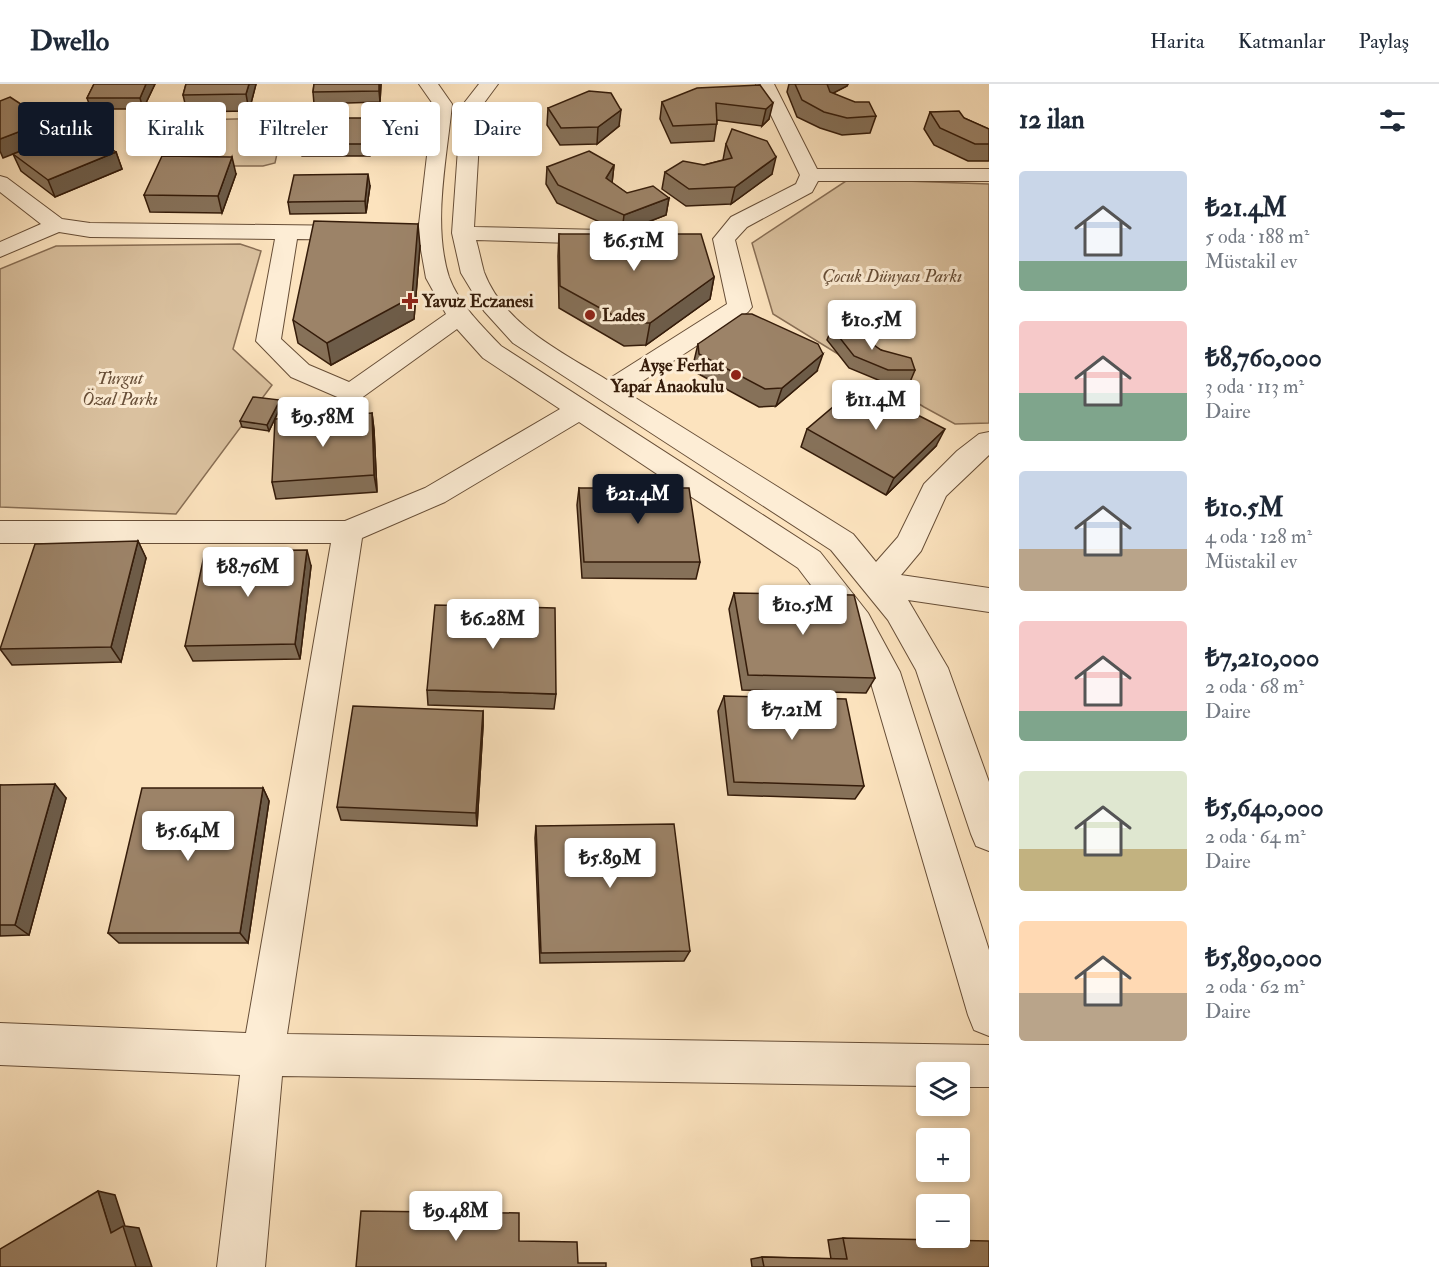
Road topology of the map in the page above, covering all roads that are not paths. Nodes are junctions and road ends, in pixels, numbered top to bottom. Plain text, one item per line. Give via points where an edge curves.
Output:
1 (432, 84) edge
2 (765, 84) edge
3 (464, 85) edge
4 (810, 175) junction
5 (989, 176) edge
6 (0, 182) edge
7 (56, 225) junction
8 (287, 233) junction
9 (370, 233) edge
10 (463, 233) junction
11 (617, 237) edge
12 (700, 239) edge
13 (724, 239) junction
14 (0, 250) edge
15 (459, 316) junction
16 (606, 393) junction
17 (579, 410) junction
18 (989, 441) edge
19 (0, 532) edge
20 (348, 532) junction
21 (877, 584) junction
22 (989, 600) edge
23 (989, 834) edge
24 (989, 1015) edge
25 (0, 1044) edge
26 (263, 1055) junction
27 (989, 1066) edge
28 (241, 1267) edge

1 - 3 street
2 - 4 street
3 - 10 street via 471,107
3 - 15 street via 442,104 418,233
4 - 5 street
4 - 13 street via 805,188 739,222
6 - 7 street
7 - 8 street via 90,230
7 - 14 street
8 - 9 street
8 - 15 street via 268,341 300,371 351,393
10 - 11 street
10 - 16 street via 473,273 492,306 522,338
12 - 13 street
13 - 16 street via 740,307
15 - 17 street via 492,352
16 - 21 street via 842,542
17 - 20 street via 435,495
17 - 24 street via 808,560 857,622 884,672
18 - 21 street via 934,491 910,543
19 - 20 street
20 - 26 street
21 - 22 street
21 - 23 street via 899,611 932,668
25 - 26 street
26 - 27 street
26 - 28 street

